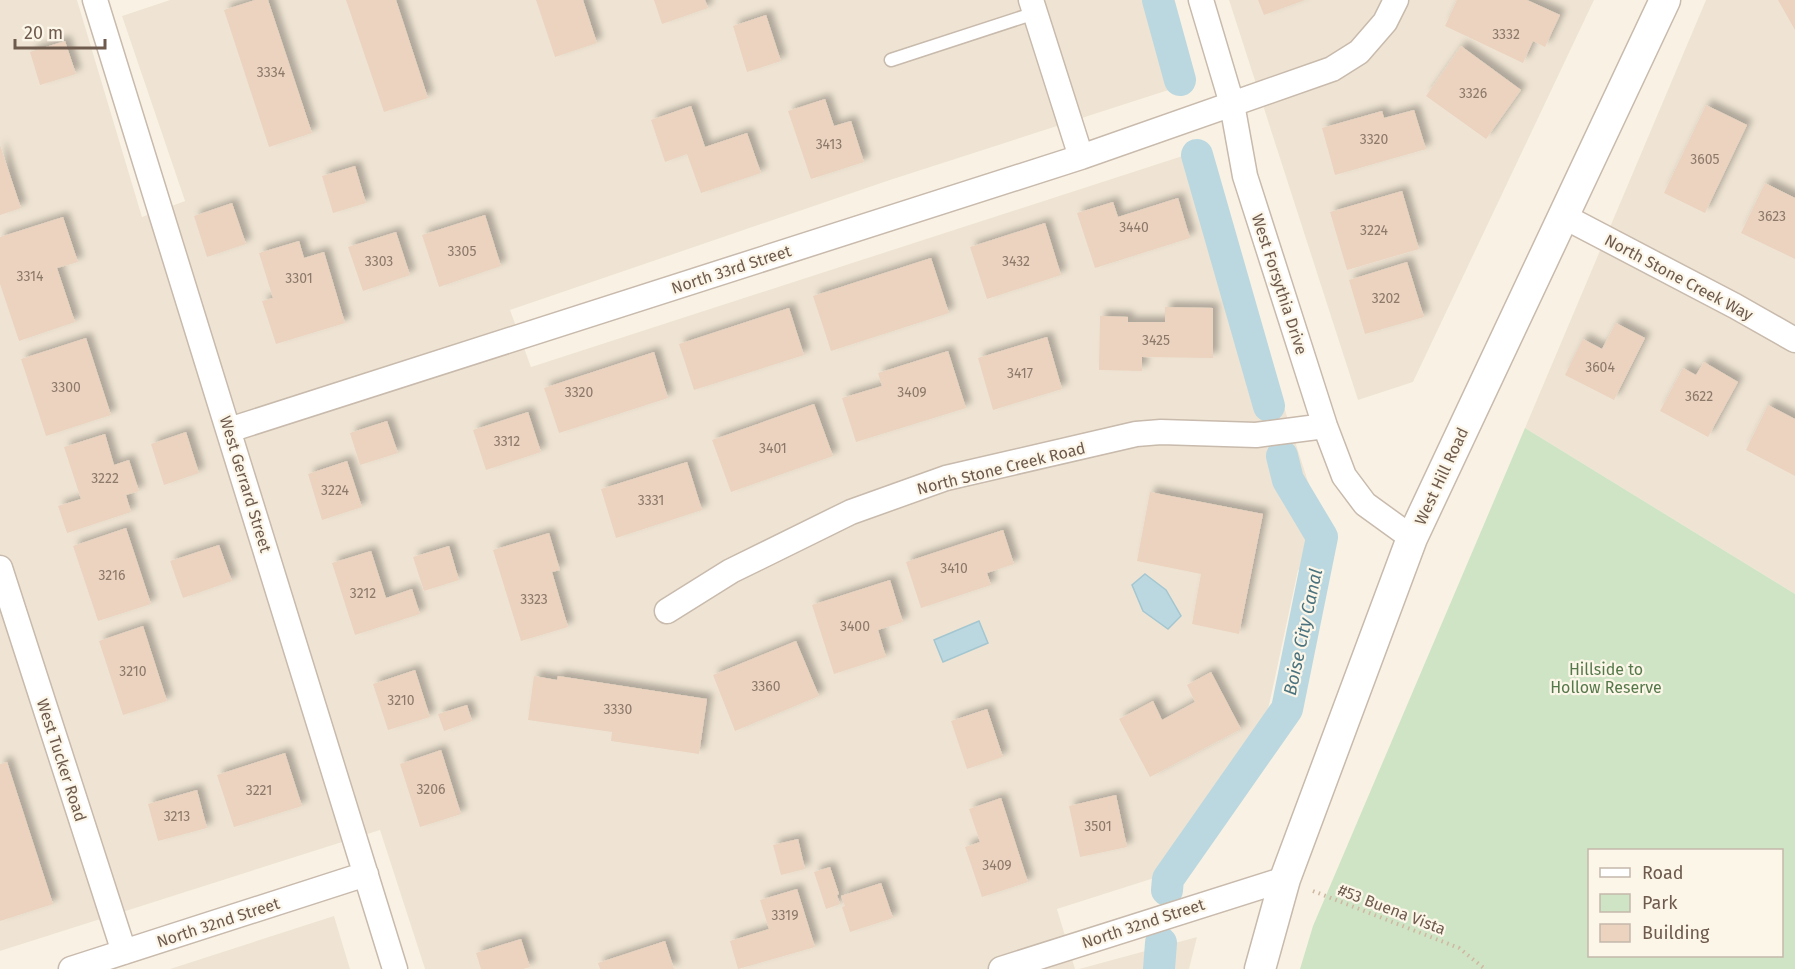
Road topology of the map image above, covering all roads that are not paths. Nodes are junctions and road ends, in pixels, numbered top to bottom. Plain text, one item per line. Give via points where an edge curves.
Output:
1 (95, 0) edge
2 (1201, 0) edge
3 (1396, 0) edge
4 (1665, 0) edge
5 (1033, 7) edge
6 (891, 60) dead end
7 (1232, 104) junction
8 (1081, 157) junction
9 (1563, 216) junction
10 (1795, 340) edge
11 (1325, 426) junction
12 (229, 430) junction
13 (1412, 538) junction
14 (0, 568) edge
15 (667, 611) dead end
16 (366, 874) junction
17 (1284, 879) junction
18 (124, 952) junction
19 (71, 969) edge
20 (395, 969) edge
21 (1001, 969) edge
22 (1260, 969) edge

1 - 12 street, West Gerrard Street
2 - 7 street, West Forsythia Drive
3 - 7 street, North 33rd Street via 1385,22 1359,52 1332,69
4 - 9 street, West Hill Road
5 - 6 lane
5 - 8 street
7 - 8 street, North 33rd Street
7 - 11 street, West Forsythia Drive via 1245,176
8 - 12 street, North 33rd Street
9 - 10 street, North Stone Creek Way
9 - 13 street, West Hill Road
11 - 13 street, West Forsythia Drive via 1344,476 1365,504
11 - 15 street, North Stone Creek Road via 1256,435 1136,434 946,478 851,512 731,571
12 - 16 street, West Gerrard Street
13 - 17 street, West Hill Road
14 - 18 street, West Tucker Road
16 - 18 street, North 32nd Street
16 - 20 street, West Gerrard Street
17 - 21 street, North 32nd Street
17 - 22 street, West Hill Road
18 - 19 street, North 32nd Street

